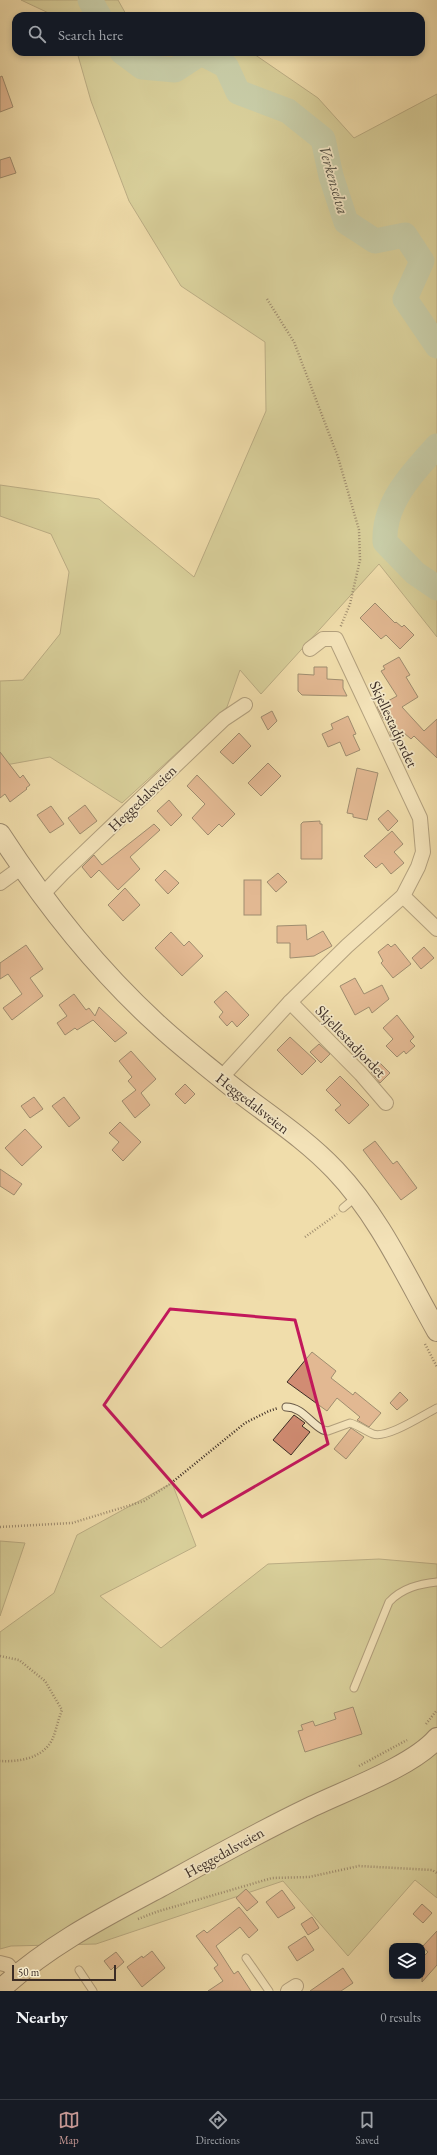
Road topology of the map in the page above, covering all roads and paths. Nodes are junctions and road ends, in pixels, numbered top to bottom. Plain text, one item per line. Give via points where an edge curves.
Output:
1 (267, 299) dead end
2 (336, 639) junction
3 (310, 649) dead end
4 (245, 706) dead end
5 (0, 834) edge
6 (22, 867) junction
7 (0, 883) edge
8 (42, 895) junction
9 (403, 896) junction
10 (437, 929) edge
11 (290, 1002) junction
12 (221, 1078) junction
13 (386, 1104) dead end
14 (350, 1202) junction
15 (305, 1237) dead end
16 (430, 1336) edge
17 (437, 1367) edge
18 (286, 1407) joint
19 (437, 1408) edge
20 (0, 1528) edge
21 (437, 1582) edge
22 (0, 1656) edge
23 (354, 1688) dead end
24 (437, 1738) edge
25 (0, 1761) edge
26 (437, 1874) edge
27 (136, 1920) dead end
28 (246, 1958) dead end
29 (0, 1963) edge
30 (79, 1970) dead end
31 (16, 1975) junction
32 (0, 1990) edge
33 (93, 1991) edge
34 (269, 1991) edge

1 - 2 path via 294,342 338,458 359,530 360,560 350,604
2 - 3 street via 323,639
2 - 9 street, Skjellestadjordet via 420,818 423,852
4 - 8 street, Heggedalsveien via 218,725
5 - 6 main road, Heggedalsveien
6 - 7 street
6 - 8 main road, Heggedalsveien
8 - 12 main road, Heggedalsveien via 108,974 156,1023
9 - 10 street
9 - 11 street, Skjellestadjordet
11 - 12 street, Skjellestadjordet
11 - 13 street, Skjellestadjordet via 361,1074
12 - 14 main road, Heggedalsveien via 309,1146 334,1169
14 - 15 path
14 - 16 main road, Heggedalsveien via 387,1242
16 - 17 path
18 - 19 lane via 299,1410 324,1430 328,1431 350,1423 374,1435 381,1435 403,1426
18 - 20 path via 269,1411 246,1423 170,1484 144,1501 72,1523
21 - 23 lane via 417,1585 395,1595 389,1602
22 - 25 path via 19,1660 45,1681 62,1710 51,1741 37,1755 17,1762
24 - 31 main road, Heggedalsveien via 418,1755 270,1827 115,1911 46,1951
26 - 27 path via 432,1870 359,1866 309,1877 272,1878
28 - 34 lane
29 - 31 street via 8,1965
30 - 33 lane
31 - 32 main road, Heggedalsveien

